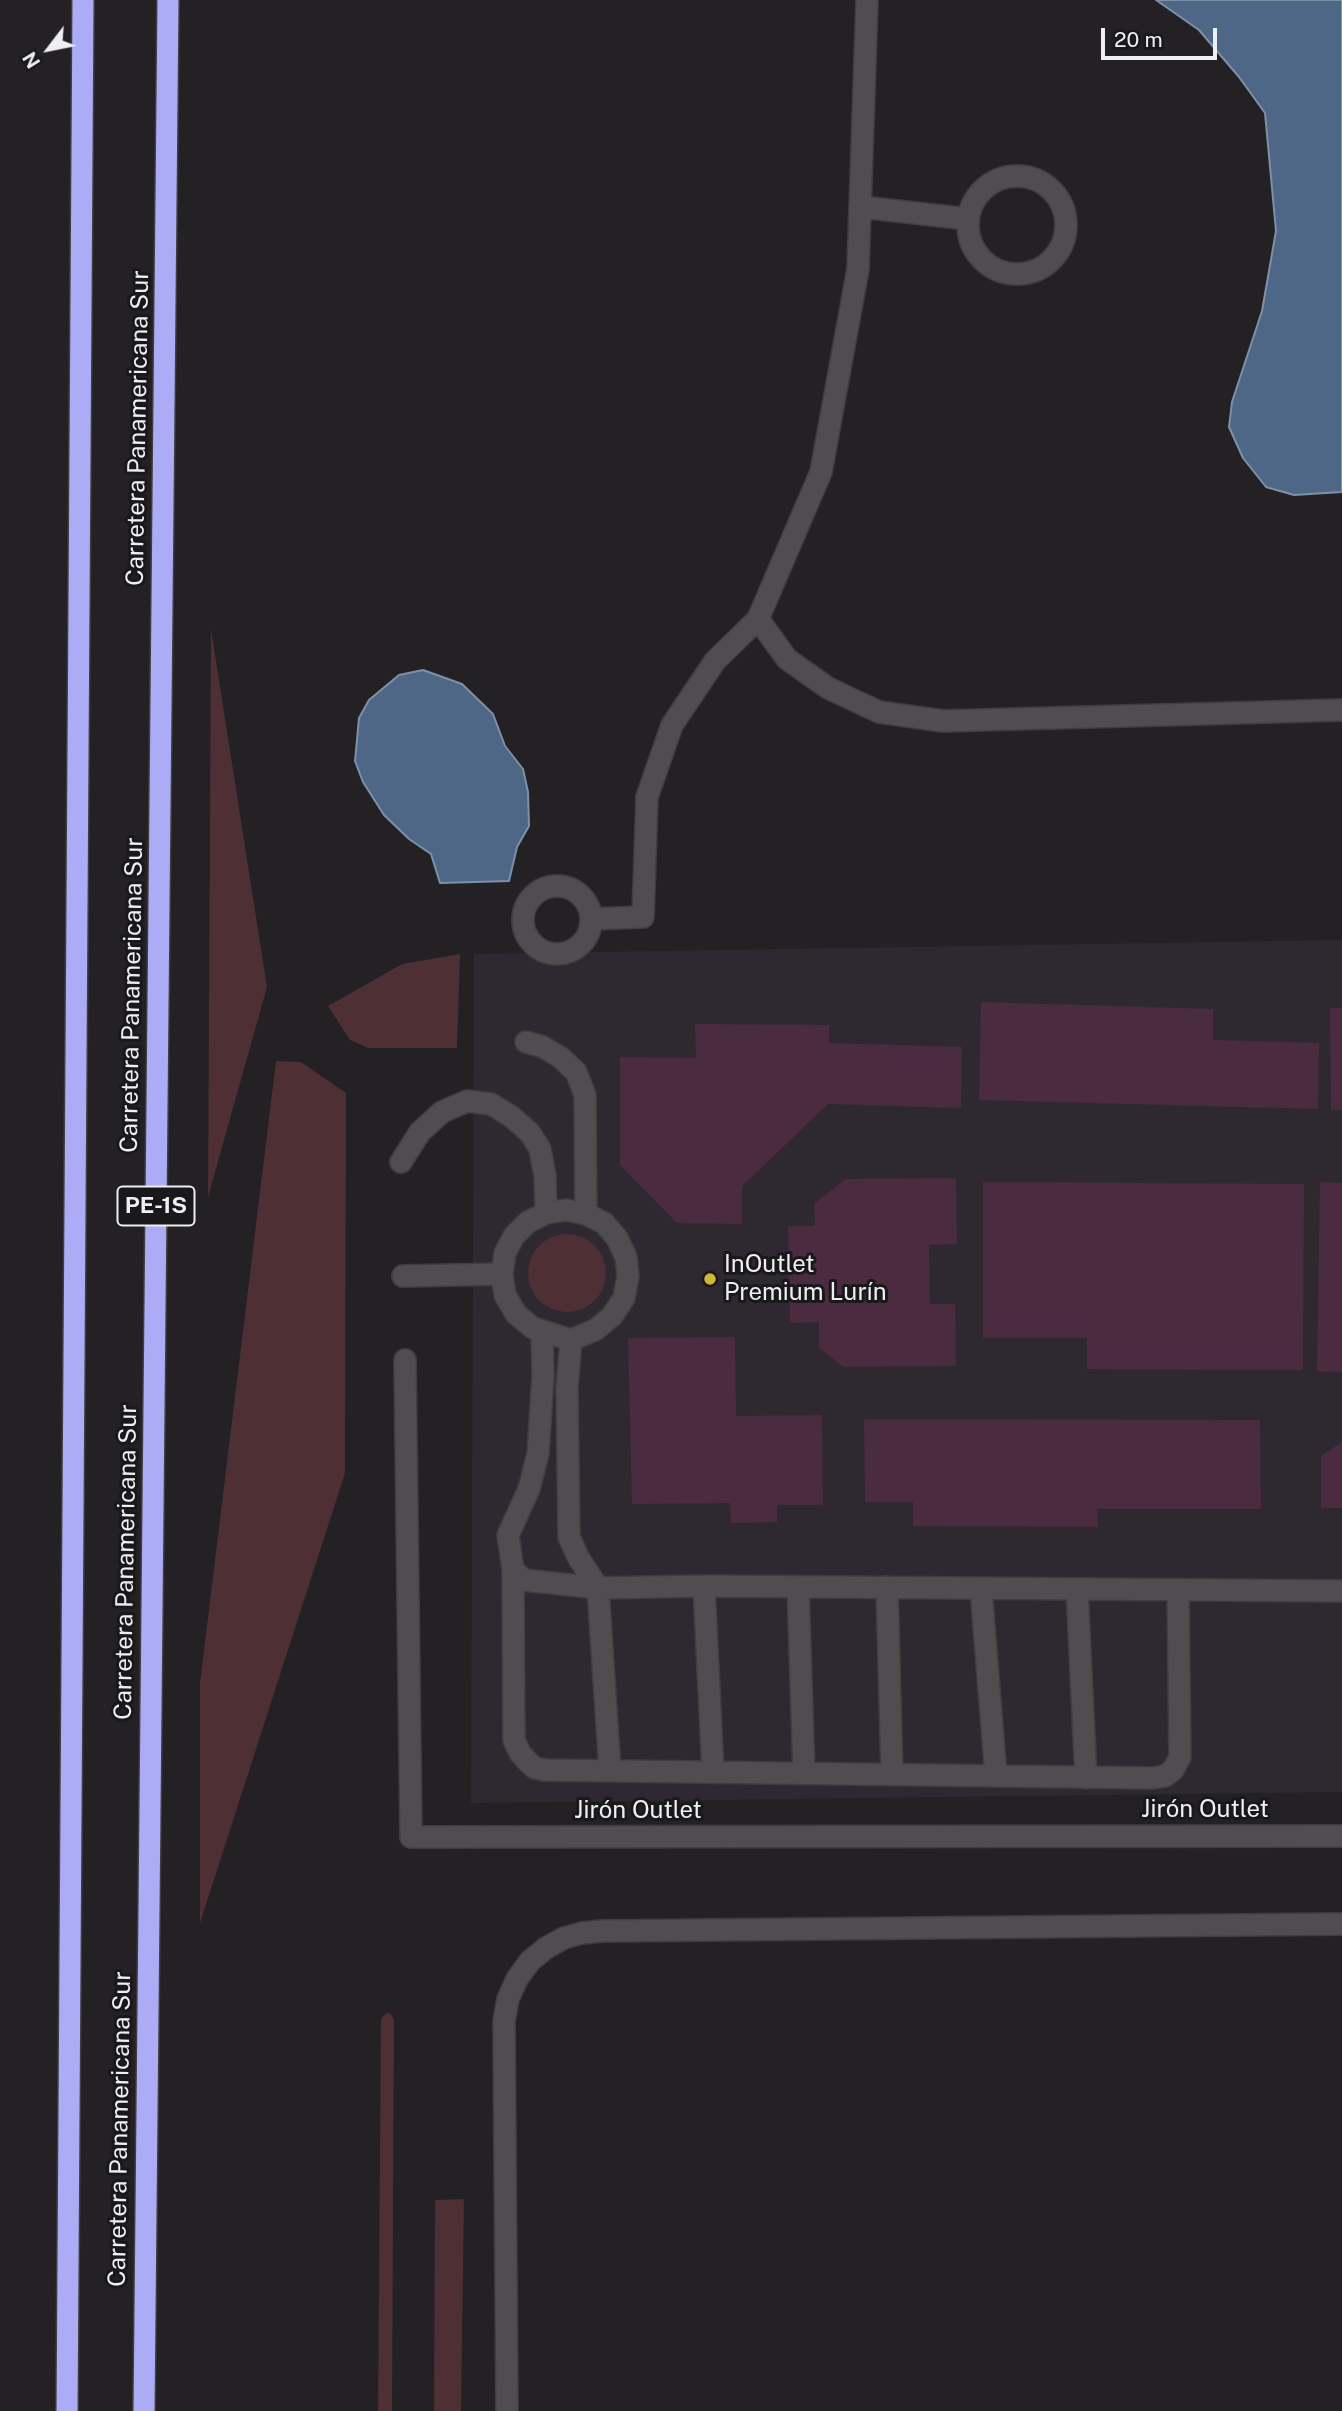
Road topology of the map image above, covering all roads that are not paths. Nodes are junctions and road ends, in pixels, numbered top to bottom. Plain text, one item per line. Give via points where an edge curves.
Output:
1 (83, 0) edge
2 (168, 0) edge
3 (867, 0) edge
4 (860, 207) junction
5 (968, 219) junction
6 (758, 618) junction
7 (1342, 710) edge
8 (591, 919) dead end
9 (527, 1042) dead end
10 (401, 1162) dead end
11 (546, 1213) junction
12 (586, 1214) junction
13 (502, 1274) junction
14 (403, 1276) dead end
15 (541, 1331) junction
16 (571, 1340) junction
17 (405, 1360) dead end
18 (513, 1570) junction
19 (704, 1586) junction
20 (798, 1587) junction
21 (887, 1587) junction
22 (598, 1588) junction
23 (981, 1589) junction
24 (1077, 1590) junction
25 (1178, 1590) junction
26 (1342, 1591) edge
27 (610, 1771) junction
28 (713, 1772) junction
29 (804, 1773) junction
30 (892, 1775) junction
31 (996, 1776) junction
32 (1086, 1778) junction
33 (1342, 1836) edge
34 (1342, 1924) edge
35 (67, 2411) edge
36 (144, 2411) edge
37 (507, 2411) edge

1 - 35 highway, Carretera Panamericana Sur
2 - 36 highway, Carretera Panamericana Sur / PE-1S
3 - 4 street
4 - 5 street
4 - 6 street via 858,270 821,472
5 - 5 street via 976,252 1003,272 1037,271 1051,262 1062,248 1066,231 1059,198 1032,177 998,179 983,189
6 - 7 street via 787,659 828,688 879,712 943,721
6 - 8 street via 715,661 672,725 647,797 643,917
9 - 12 street via 561,1057 576,1072 585,1095
10 - 11 street via 420,1132 442,1112 467,1101 491,1104 530,1133 540,1149
11 - 12 street
11 - 13 street via 514,1236
12 - 16 street via 604,1223 617,1238 626,1256 628,1276 624,1298 612,1316
13 - 14 street
13 - 15 street via 505,1295 516,1314
15 - 16 street
15 - 18 street via 538,1454 529,1489 508,1535
16 - 22 street via 567,1387 569,1537
17 - 33 street, Jirón Outlet via 411,1837
18 - 22 street via 524,1580
18 - 27 street via 514,1740 520,1753 535,1768 544,1770
19 - 20 street
19 - 22 street
19 - 28 street
20 - 21 street
20 - 29 street
21 - 23 street
21 - 30 street
22 - 27 street
23 - 24 street
23 - 31 street
24 - 25 street
24 - 32 street
25 - 26 street
25 - 32 street via 1180,1757 1164,1776
27 - 28 street
28 - 29 street
29 - 30 street
30 - 31 street
31 - 32 street
34 - 37 street via 603,1931 564,1938 546,1948 517,1979 504,2021

